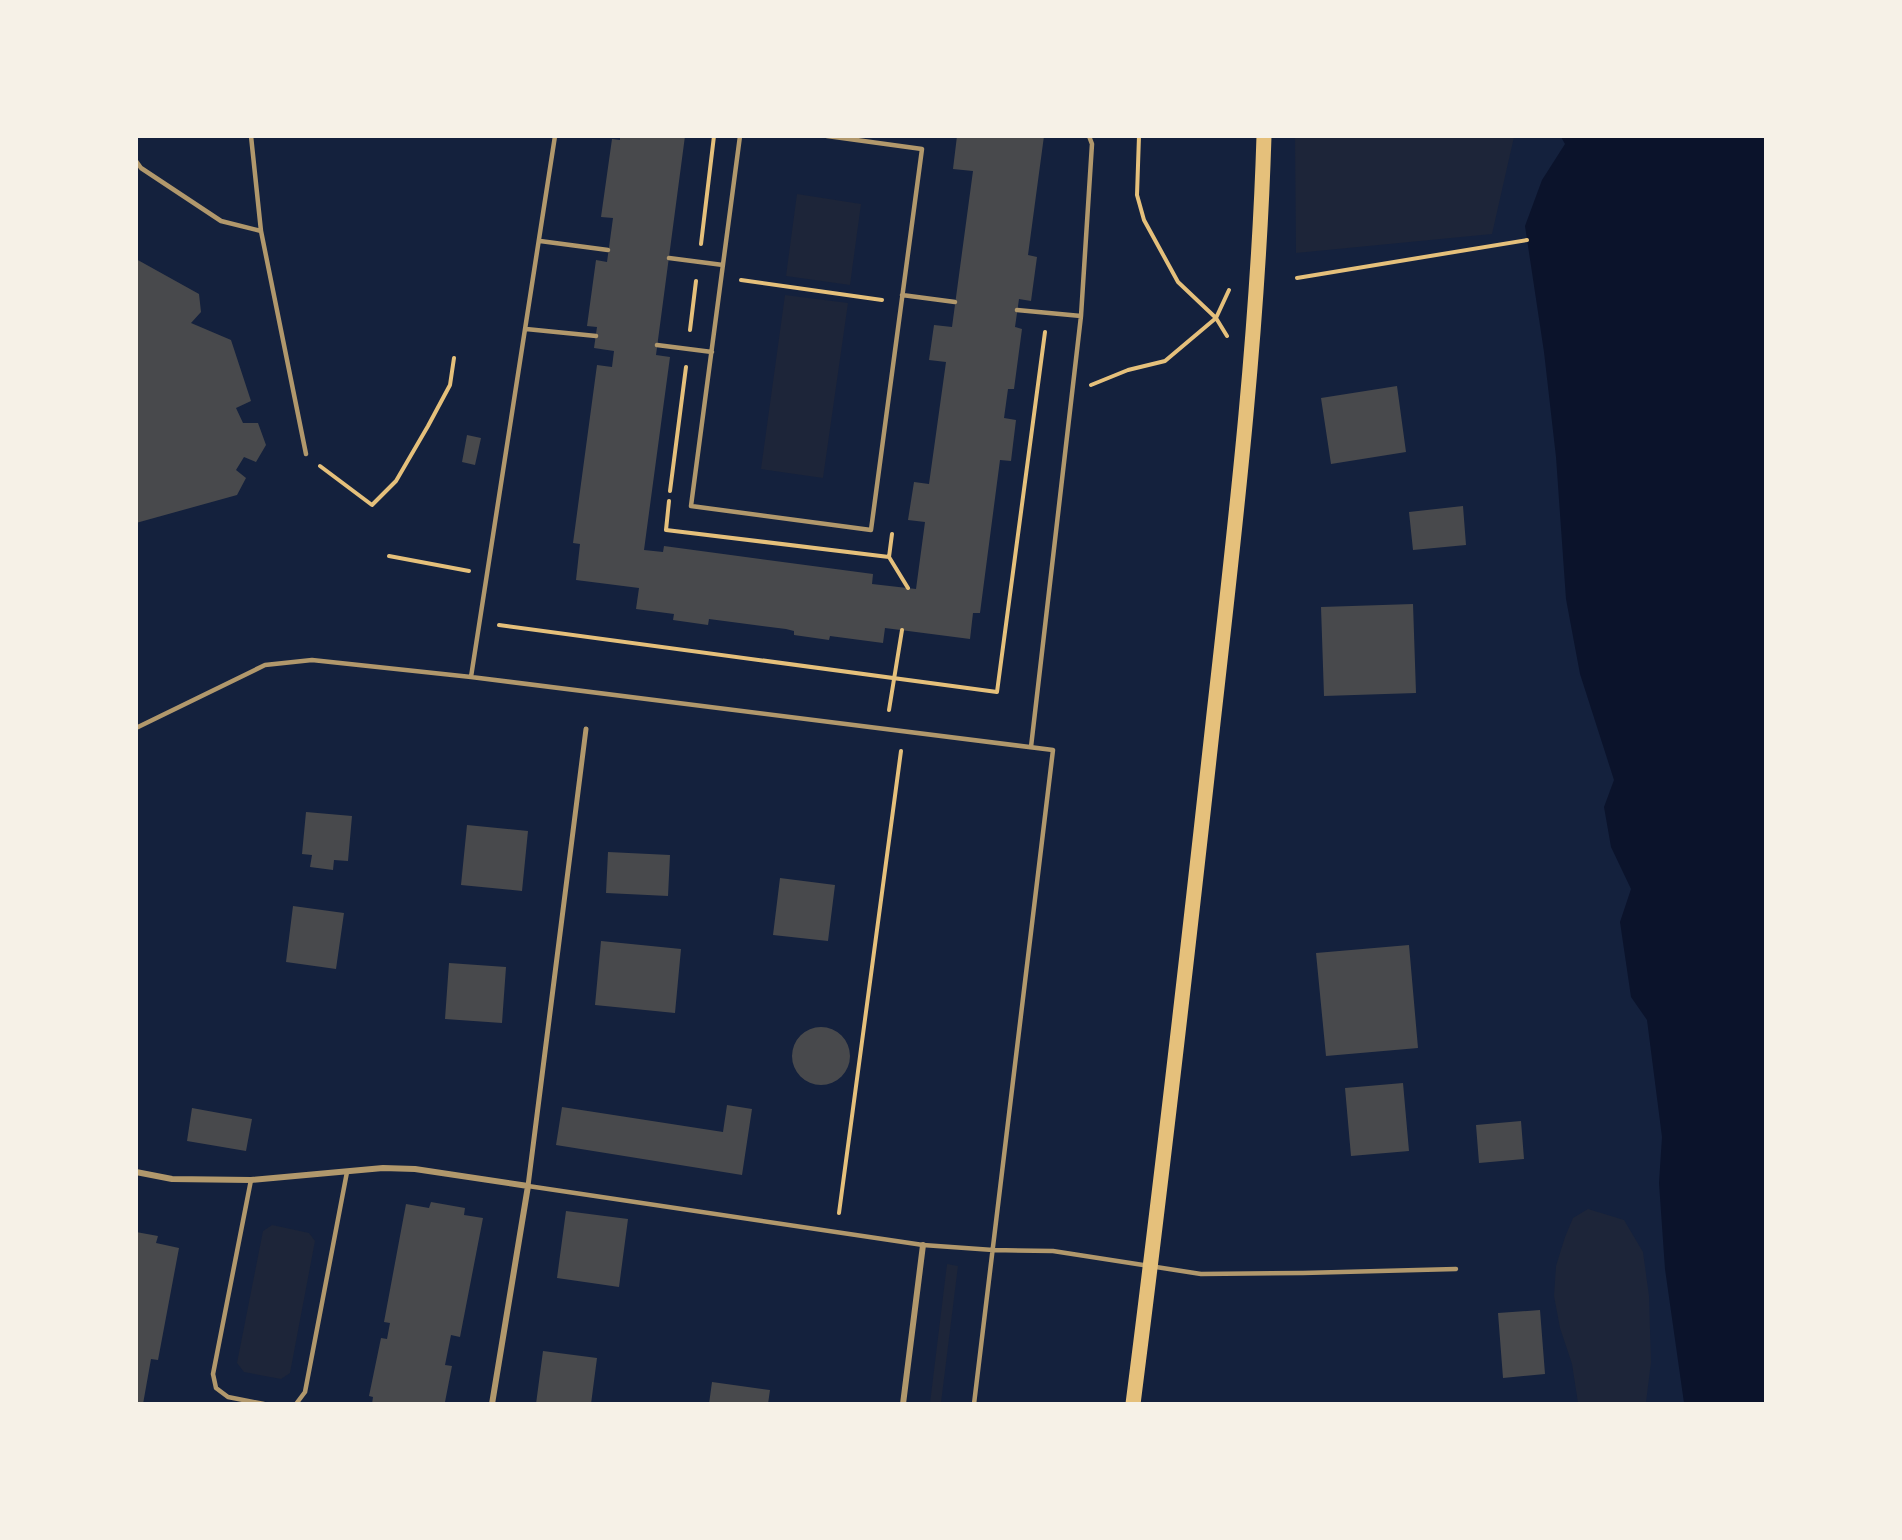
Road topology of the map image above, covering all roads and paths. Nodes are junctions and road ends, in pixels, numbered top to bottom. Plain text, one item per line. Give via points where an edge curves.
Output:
1 (251, 136) edge
2 (555, 136) edge
3 (740, 136) edge
4 (827, 136) edge
5 (1089, 136) edge
6 (1138, 136) edge
7 (1264, 136) edge
8 (136, 161) edge
9 (261, 231) junction
10 (1527, 240) dead end
11 (540, 241) junction
12 (608, 250) dead end
13 (669, 258) dead end
14 (723, 265) junction
15 (722, 277) junction
16 (1297, 278) dead end
17 (1231, 287) dead end
18 (902, 295) junction
19 (901, 302) junction
20 (955, 302) dead end
21 (1017, 310) dead end
22 (1048, 313) junction
23 (1081, 316) junction
24 (1216, 318) junction
25 (526, 329) junction
26 (596, 336) dead end
27 (657, 345) dead end
28 (712, 352) junction
29 (454, 358) dead end
30 (1249, 370) junction
31 (1072, 392) junction
32 (306, 454) joint
33 (388, 556) dead end
34 (889, 557) dead end
35 (487, 574) junction
36 (908, 588) dead end
37 (479, 622) junction
38 (902, 630) dead end
39 (471, 677) junction
40 (894, 678) junction
41 (136, 728) edge
42 (586, 729) dead end
43 (886, 729) junction
44 (903, 731) junction
45 (1031, 747) junction
46 (136, 1172) edge
47 (347, 1172) junction
48 (251, 1180) junction
49 (528, 1186) junction
50 (836, 1232) junction
51 (923, 1245) junction
52 (993, 1250) junction
53 (1150, 1267) junction
54 (1456, 1269) dead end
55 (264, 1404) edge
56 (296, 1404) edge
57 (492, 1404) edge
58 (903, 1404) edge
59 (974, 1404) edge
60 (1133, 1404) edge

1 - 9 lane
2 - 11 lane
3 - 14 lane
4 - 18 lane via 921,149
5 - 23 lane via 1092,144
6 - 24 path via 1137,195 1144,220 1178,282
7 - 30 main road
8 - 9 lane via 221,221
9 - 32 lane
10 - 16 path
11 - 12 lane
11 - 25 lane
13 - 14 lane
14 - 15 lane
15 - 19 path
15 - 28 lane
17 - 24 path
18 - 19 lane
18 - 20 lane
19 - 28 lane via 870,530 691,506
21 - 22 lane
22 - 23 lane
22 - 40 path via 996,692
23 - 31 lane
24 - 30 path
24 - 31 path via 1165,361 1128,370
25 - 26 lane
25 - 35 lane
27 - 28 lane
29 - 32 path via 450,385 428,426 396,481 372,506
30 - 53 main road via 1236,525
31 - 45 lane
33 - 35 path
34 - 36 path
35 - 37 lane
37 - 39 lane
37 - 40 path
38 - 40 path
39 - 41 lane via 312,660 266,665
39 - 43 lane
40 - 43 path
42 - 49 street
43 - 44 lane
44 - 45 lane
44 - 50 path
45 - 52 lane via 1053,750
46 - 48 street via 172,1179
47 - 48 street
47 - 49 street via 415,1169
47 - 56 lane via 305,1392
48 - 55 lane via 213,1374 216,1388 228,1397
49 - 50 lane
49 - 57 street
50 - 51 lane
51 - 52 lane
51 - 58 street
52 - 53 lane via 1053,1251
52 - 59 lane
53 - 54 lane via 1201,1274
53 - 60 main road

